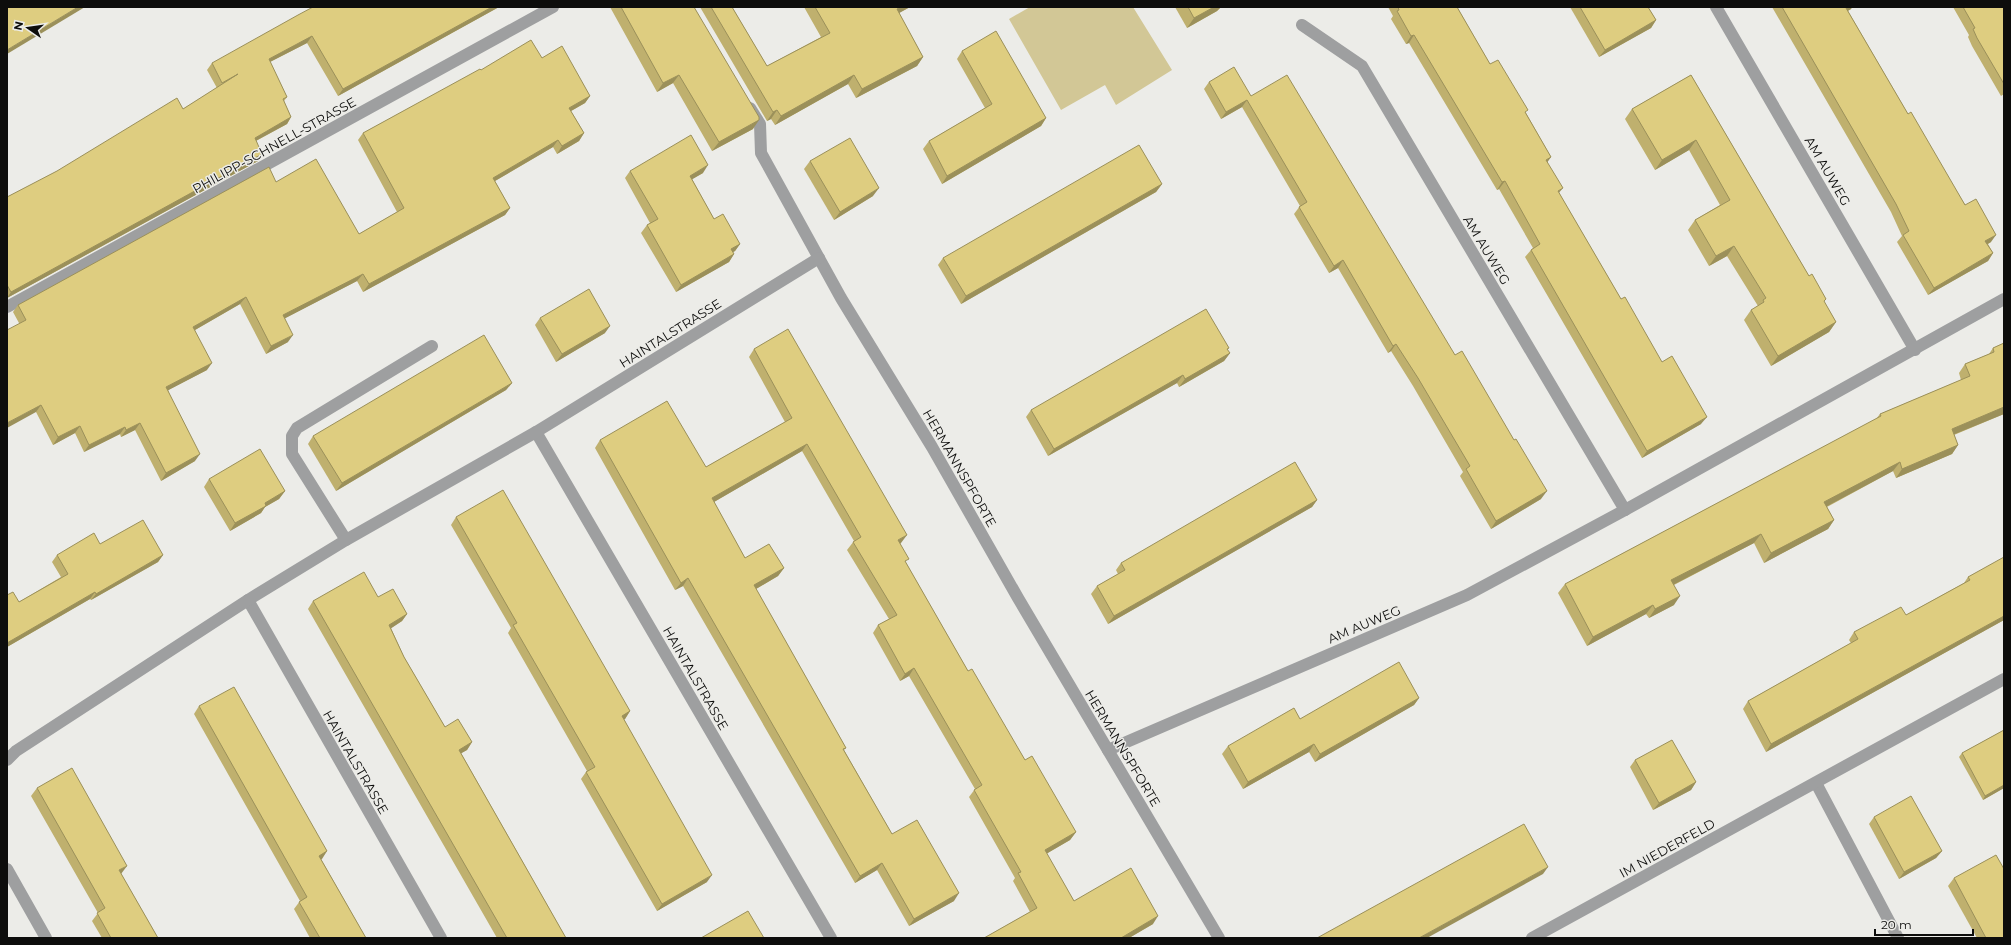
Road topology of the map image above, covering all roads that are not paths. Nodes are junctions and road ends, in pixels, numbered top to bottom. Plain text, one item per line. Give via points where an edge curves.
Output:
1 (554, 7) edge
2 (1716, 7) edge
3 (1302, 25) dead end
4 (744, 96) edge
5 (819, 258) junction
6 (2004, 299) edge
7 (7, 307) edge
8 (432, 346) dead end
9 (1915, 350) junction
10 (536, 432) junction
11 (1625, 510) junction
12 (346, 540) junction
13 (248, 600) junction
14 (2004, 679) edge
15 (1108, 750) junction
16 (7, 760) edge
17 (1816, 783) junction
18 (7, 868) edge
19 (46, 938) edge
20 (441, 938) edge
21 (831, 938) edge
22 (1219, 938) edge
23 (1532, 938) edge
24 (1898, 938) edge

1 - 7 street, PHILIPP-SCHNELL-STRASSE
2 - 9 street, AM AUWEG
3 - 11 street, AM AUWEG via 1362,66
4 - 5 street, HERMANNSPFORTE via 760,124 761,153
5 - 10 street, HAINTALSTRASSE
5 - 15 street, HERMANNSPFORTE
6 - 9 street, AM AUWEG
8 - 12 street via 297,428 292,436 292,454
9 - 11 street, AM AUWEG
10 - 12 street, HAINTALSTRASSE
10 - 21 street, HAINTALSTRASSE
11 - 15 street, AM AUWEG via 1467,595
12 - 13 street, HAINTALSTRASSE
13 - 16 street, HAINTALSTRASSE via 16,751
13 - 20 street, HAINTALSTRASSE
14 - 17 street, IM NIEDERFELD
15 - 22 street, HERMANNSPFORTE
17 - 23 street, IM NIEDERFELD
17 - 24 street
18 - 19 street

